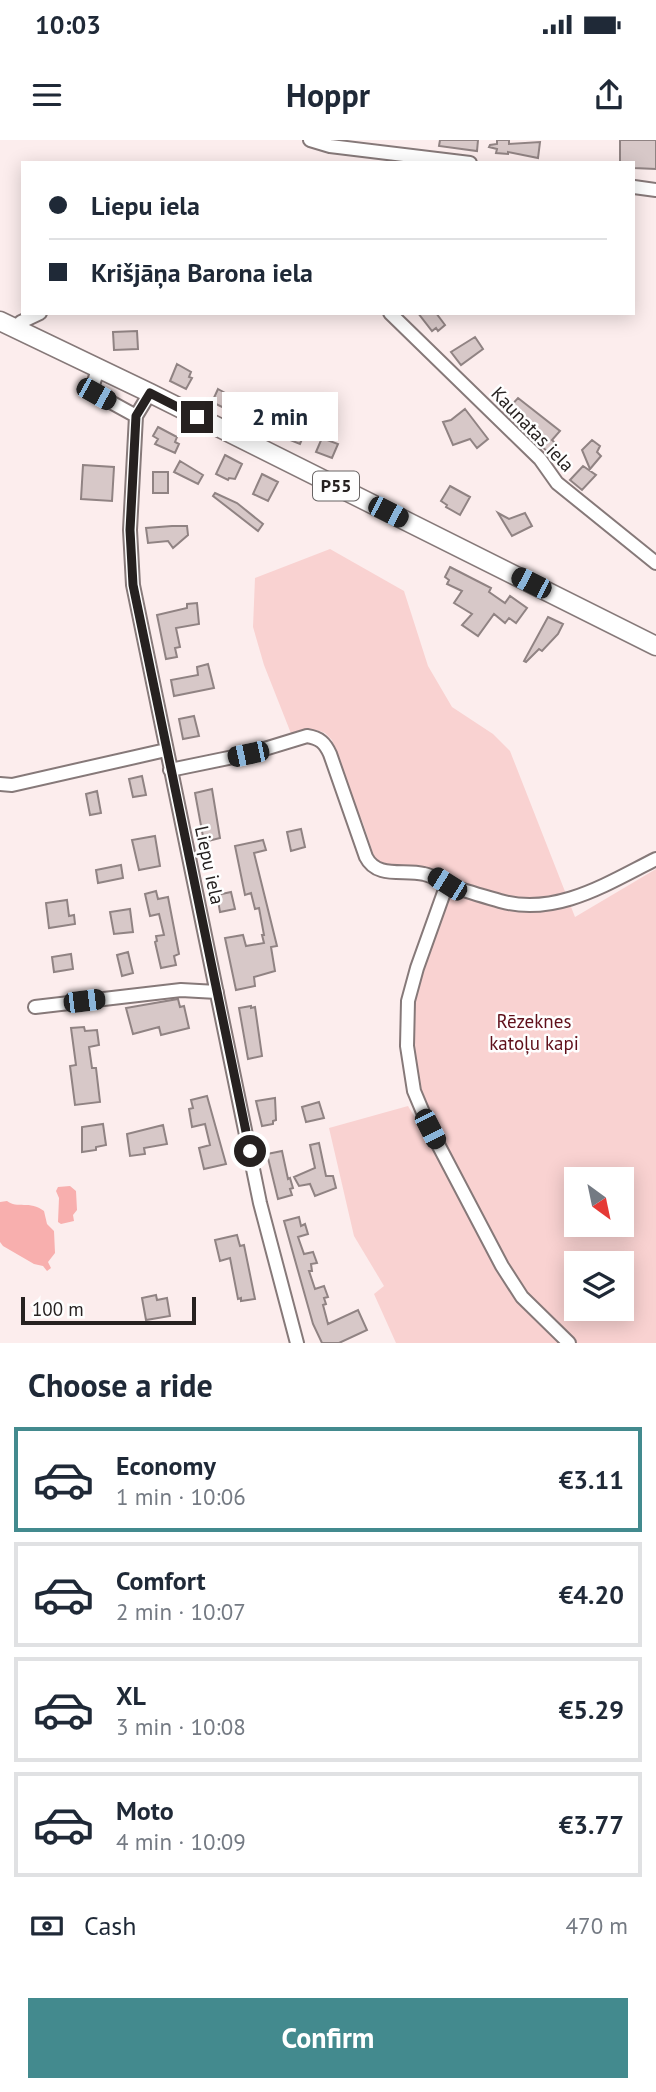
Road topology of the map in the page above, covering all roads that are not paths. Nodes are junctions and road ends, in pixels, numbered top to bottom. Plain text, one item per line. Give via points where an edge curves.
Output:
1 (310, 140) edge
2 (447, 161) edge
3 (635, 187) edge
4 (656, 190) edge
5 (36, 315) edge
6 (392, 315) edge
7 (8, 325) edge
8 (98, 369) junction
9 (150, 393) junction
10 (136, 416) junction
11 (656, 562) edge
12 (656, 646) edge
13 (166, 750) junction
14 (170, 771) junction
15 (0, 784) edge
16 (656, 859) edge
17 (447, 884) junction
18 (217, 992) junction
19 (35, 1007) dead end
20 (297, 1343) edge
21 (569, 1343) edge

1 - 2 street
3 - 4 street
5 - 7 street
6 - 11 street, Kaunatas iela via 540,459 557,482
7 - 8 main road, P55
8 - 9 main road, P55
8 - 10 street via 93,384 96,394
9 - 10 street, Liepu iela
9 - 12 main road, P55
10 - 13 street, Liepu iela via 130,530 133,585
13 - 14 street, Liepu iela
13 - 15 street
14 - 17 street via 314,737 330,754 369,863 381,871 422,873
14 - 18 street, Liepu iela
16 - 17 street via 580,897 555,903 502,902
17 - 21 street via 408,1001 407,1046 414,1091 515,1287 537,1315
18 - 19 street via 181,990
18 - 20 street, Liepu iela via 260,1203

